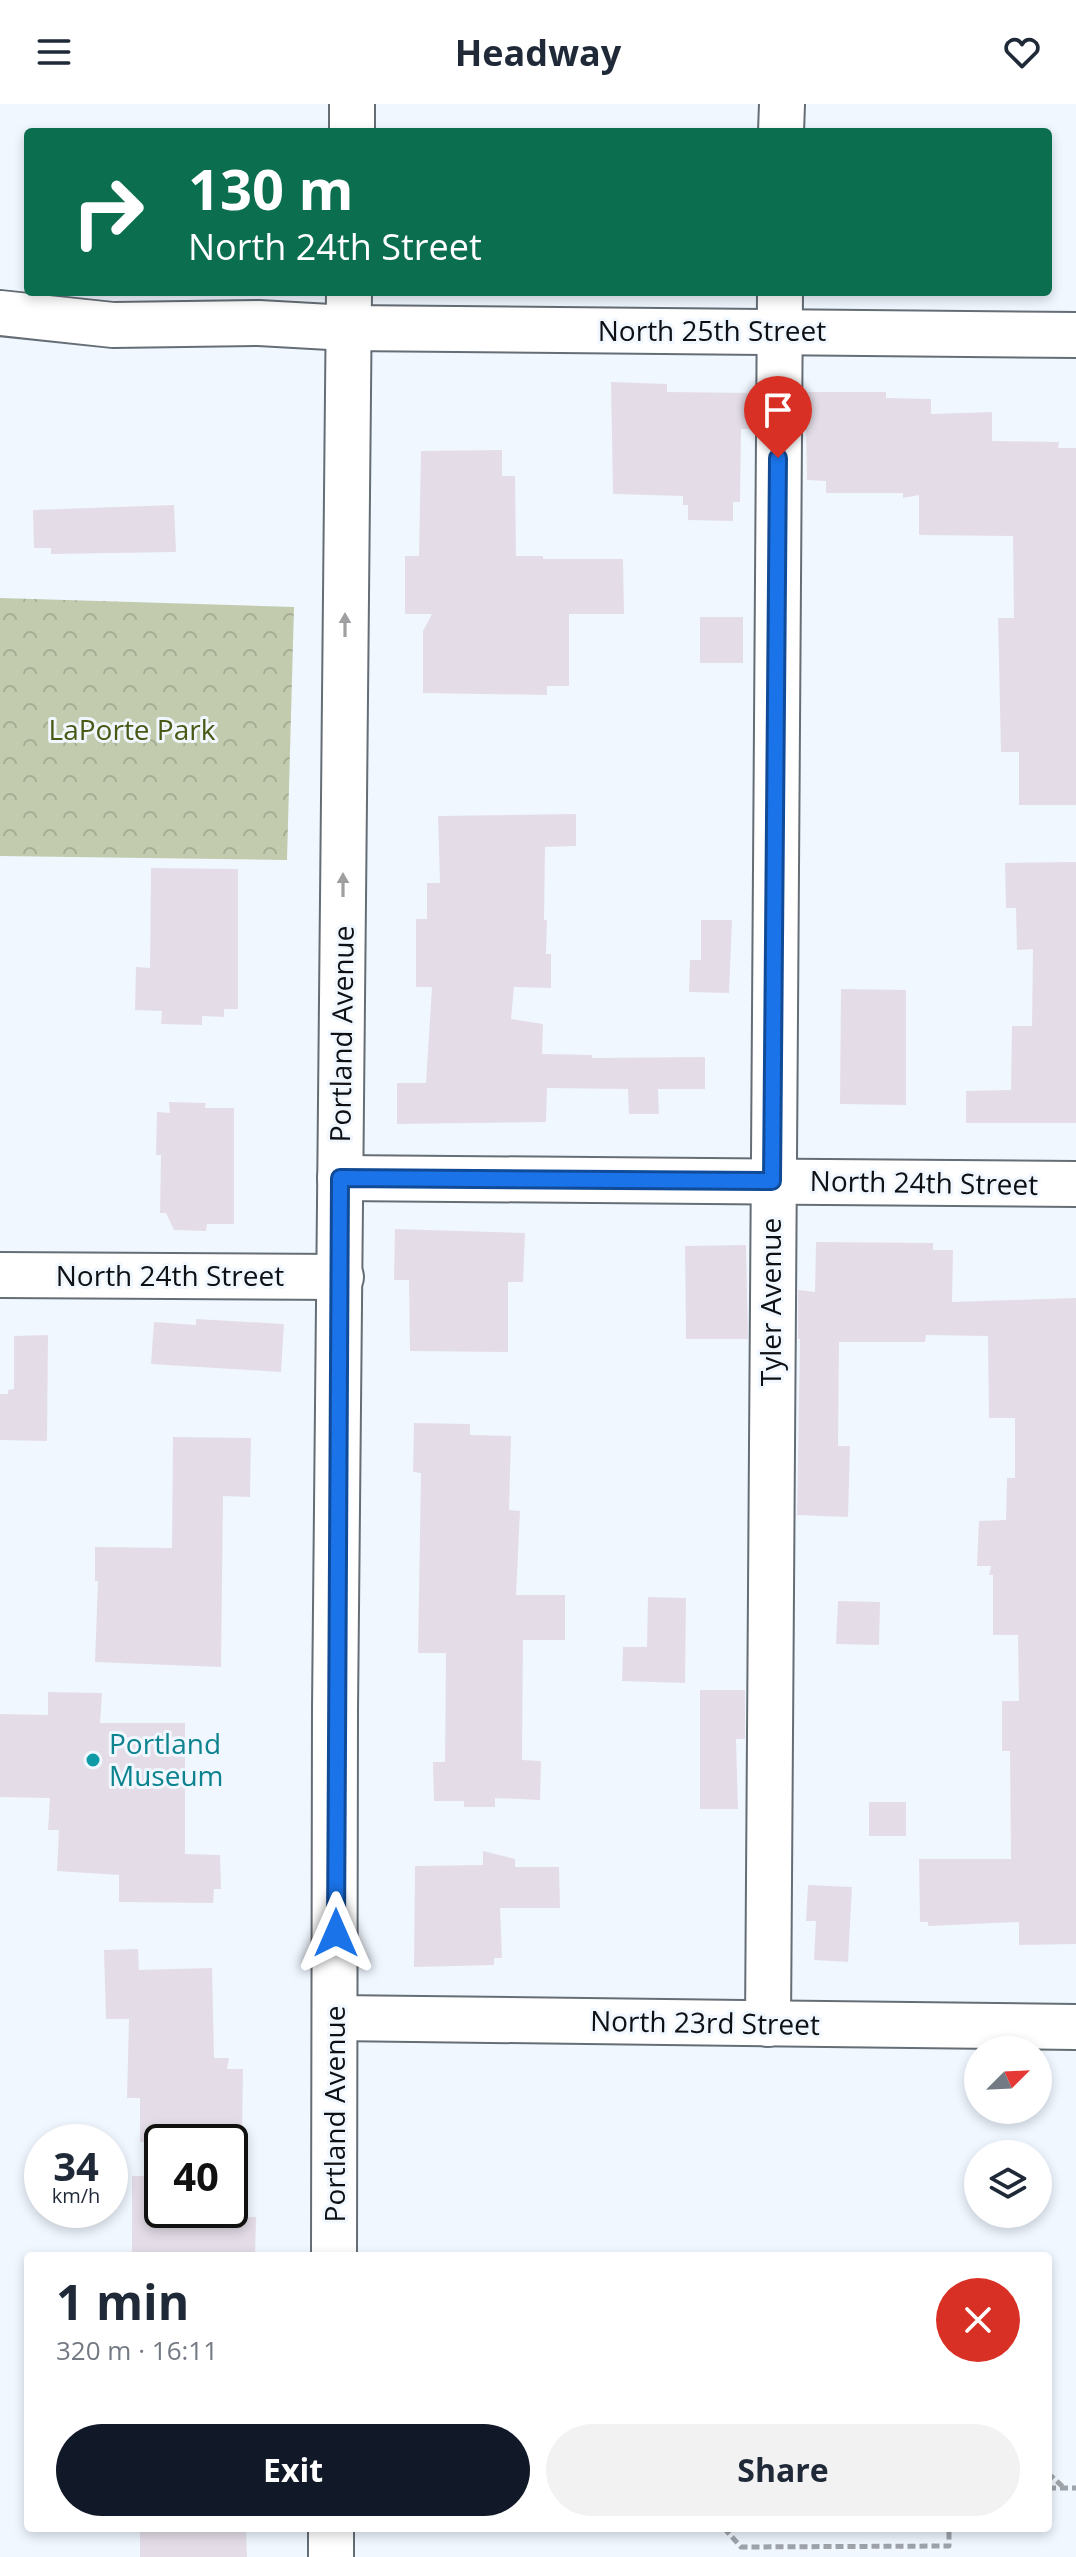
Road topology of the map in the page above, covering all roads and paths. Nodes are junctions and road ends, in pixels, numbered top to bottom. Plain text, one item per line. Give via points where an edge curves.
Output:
1 (352, 104) edge
2 (782, 104) edge
3 (352, 128) edge
4 (781, 128) edge
5 (348, 310) edge
6 (780, 312) edge
7 (0, 313) edge
8 (1076, 335) edge
9 (340, 1178) junction
10 (772, 1181) junction
11 (1076, 1184) edge
12 (0, 1275) edge
13 (341, 1277) junction
14 (335, 2018) junction
15 (768, 2024) junction
16 (1076, 2027) edge
17 (334, 2252) edge
18 (1052, 2477) edge
19 (1064, 2488) junction
20 (1076, 2488) edge
21 (1052, 2490) edge
22 (331, 2532) edge
23 (728, 2532) edge
24 (949, 2532) edge
25 (331, 2557) edge

1 - 3 street
2 - 4 street
5 - 6 street, North 25th Street
5 - 7 street, North 25th Street via 259,323 113,325
9 -> 5 street, Portland Avenue
6 - 8 street, North 25th Street
6 - 10 street, Tyler Avenue
9 - 10 street, North 24th Street
9 - 13 street, Portland Avenue
10 - 11 street, North 24th Street
10 - 15 street, Tyler Avenue
12 - 13 street, North 24th Street
13 - 14 street, Portland Avenue
14 - 15 street, North 23rd Street
14 - 17 street, Portland Avenue
15 - 16 street, North 23rd Street
18 - 19 path
19 - 20 path
19 - 21 path
22 - 25 street
23 - 24 path via 741,2547 949,2546

